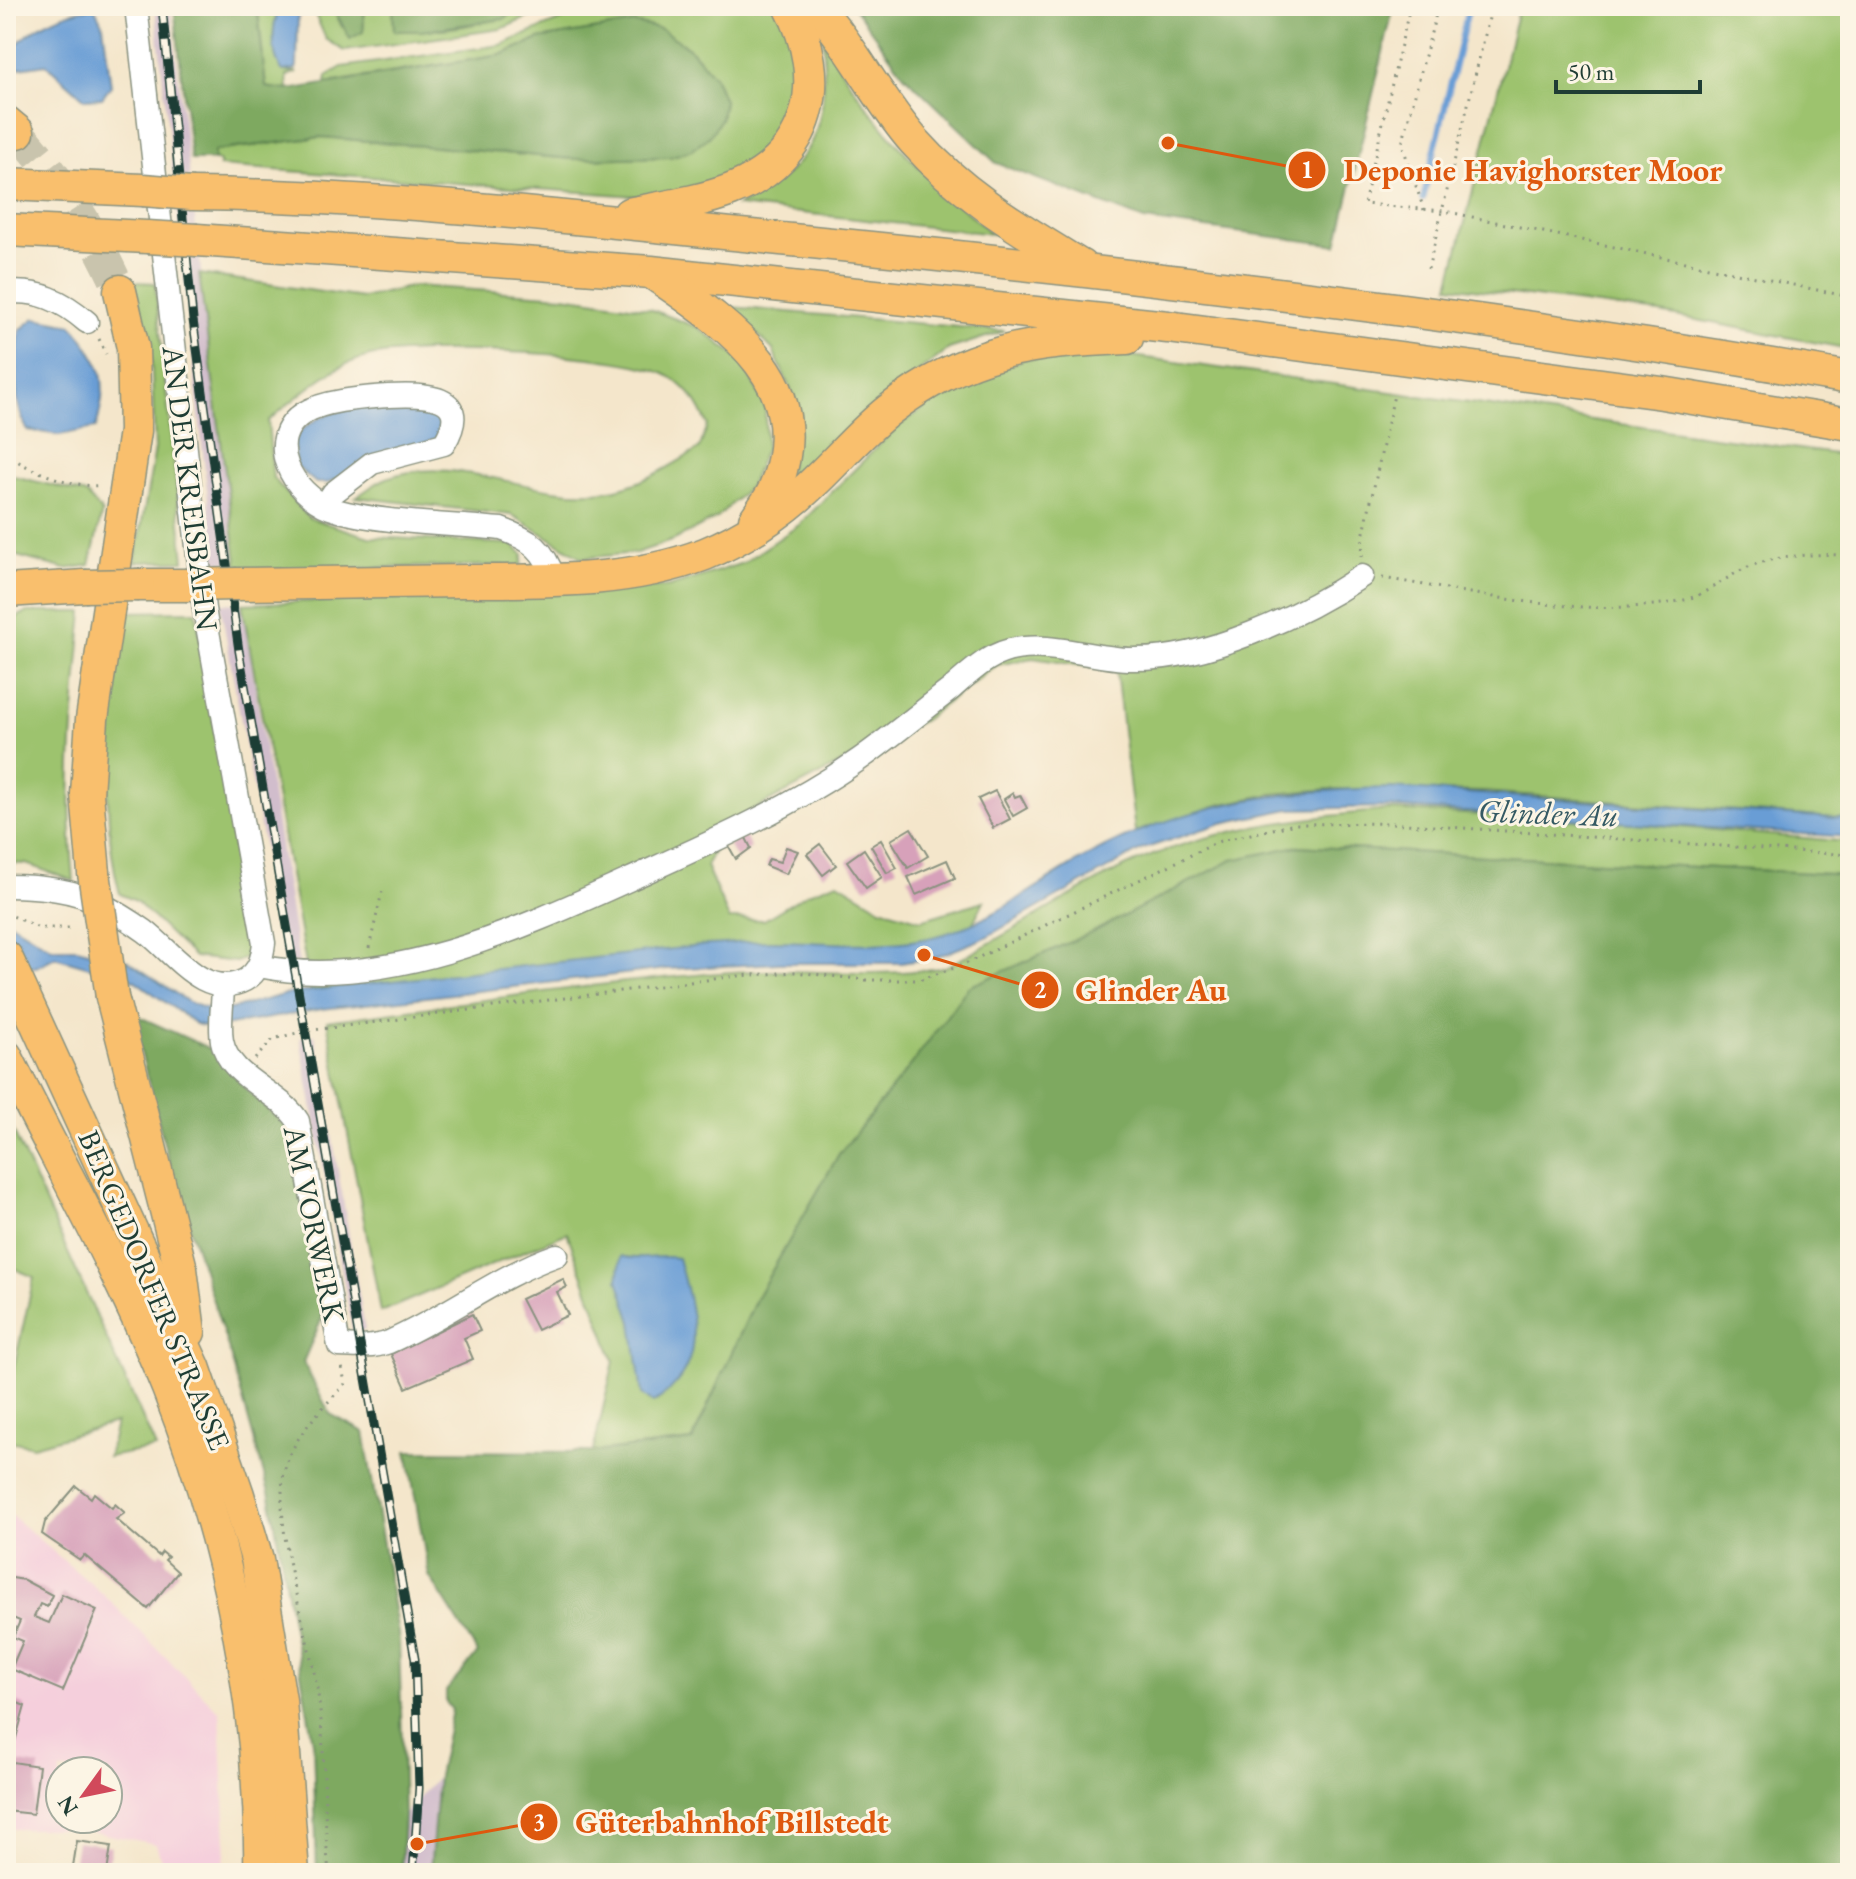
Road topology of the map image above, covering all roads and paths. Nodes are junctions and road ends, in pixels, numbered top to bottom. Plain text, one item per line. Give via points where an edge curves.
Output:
1 (136, 6) edge
2 (790, 6) edge
3 (815, 6) edge
4 (1410, 6) edge
5 (1438, 6) edge
6 (1492, 6) edge
7 (6, 184) edge
8 (1424, 210) junction
9 (1444, 211) junction
10 (598, 221) junction
11 (6, 230) edge
12 (1428, 269) dead end
13 (1087, 270) junction
14 (651, 272) junction
15 (120, 291) tunnel mouth
16 (6, 293) edge
17 (1850, 297) edge
18 (87, 322) joint
19 (1168, 327) junction
20 (107, 356) dead end
21 (1850, 378) edge
22 (1394, 395) dead end
23 (1850, 424) edge
24 (6, 452) edge
25 (104, 484) dead end
26 (325, 505) junction
27 (749, 531) junction
28 (1850, 555) edge
29 (1362, 576) junction
30 (555, 580) junction
31 (12, 590) edge
32 (1850, 855) edge
33 (6, 886) edge
34 (382, 892) dead end
35 (6, 913) edge
36 (82, 926) dead end
37 (6, 957) edge
38 (259, 966) junction
39 (366, 967) junction
40 (223, 996) junction
41 (6, 1056) edge
42 (246, 1076) junction
43 (557, 1255) dead end
44 (339, 1346) junction
45 (194, 1367) junction
46 (260, 1873) edge
47 (293, 1873) edge
48 (329, 1873) edge

1 - 38 street, AN DER KREISBAHN via 204,609 264,943
2 - 10 highway via 807,43 812,86 803,124 780,159 732,189
3 - 13 highway via 911,138 942,170 972,198
4 - 8 path via 1364,204
5 - 8 path via 1402,144
6 - 9 path
7 - 10 highway, bridge via 258,195
8 - 9 path
9 - 12 path
9 - 17 path
10 - 13 highway
11 - 14 highway, bridge
13 - 21 highway via 1635,342
14 - 19 highway
14 - 27 highway via 751,347 779,396 784,441 777,483
15 - 45 highway, bridge via 133,348 135,431 92,719 87,794 112,997 181,1269
16 - 18 street via 48,296
18 - 20 path
19 - 23 highway
19 - 27 highway via 1129,338 1051,342 990,353 944,374 889,410 809,487
22 - 29 path via 1363,537
24 - 25 path via 16,464 96,487
26 - 26 street via 295,480 284,461 283,441 305,412 423,394 447,404 452,419 444,444 372,463
26 - 30 street via 351,513 501,529 522,536 547,556
27 - 30 highway via 656,570
28 - 29 path via 1806,554 1750,566 1687,600 1628,608 1536,602
29 - 39 street via 1287,617 1168,658 1030,647 995,655 859,759 741,829 533,924 475,945
30 - 31 highway, bridge
32 - 42 path via 1391,823 1295,824 1220,841 978,959 919,980 795,972 738,976 305,1031 273,1039
33 - 40 street via 95,901 146,932
34 - 39 path
35 - 36 path via 39,928
37 - 45 highway, BERGEDORFER STRASSE
38 - 39 street via 294,974
38 - 40 street
40 - 42 street, AM VORWERK via 225,1051
41 - 46 highway, BERGEDORFER STRASSE via 167,1387 203,1491 234,1607 250,1705
42 - 44 street, AM VORWERK via 298,1121
43 - 44 street, AM VORWERK via 518,1270 388,1343
44 - 48 path via 345,1384 304,1428 281,1489 319,1700
45 - 47 highway, BERGEDORFER STRASSE via 257,1559 286,1751

